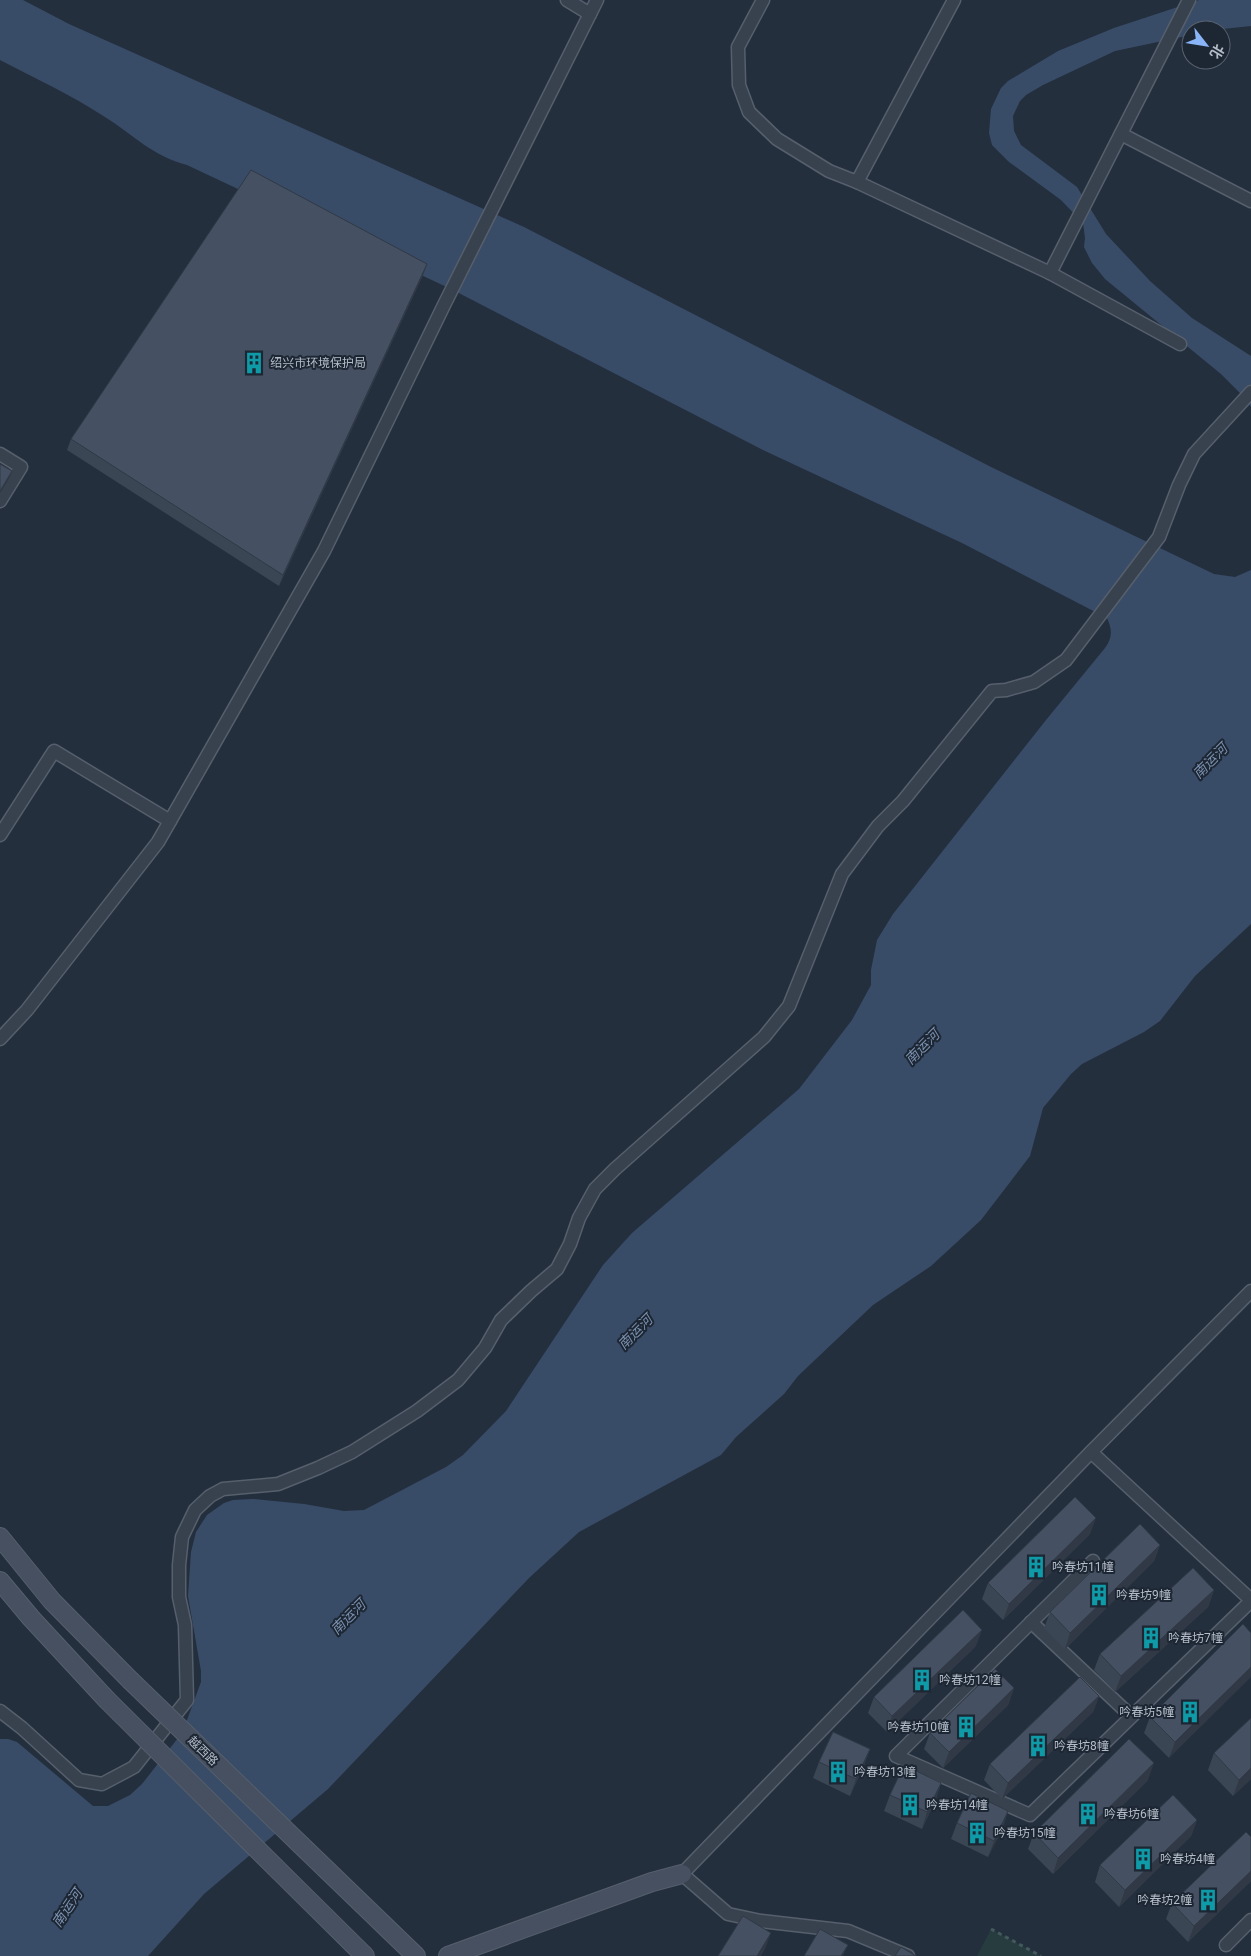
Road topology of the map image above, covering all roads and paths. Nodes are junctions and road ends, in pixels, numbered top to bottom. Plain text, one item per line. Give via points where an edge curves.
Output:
1 (567, 0) edge
2 (597, 0) edge
3 (762, 0) edge
4 (954, 0) edge
5 (1189, 0) edge
6 (590, 14) junction
7 (1121, 134) junction
8 (857, 182) junction
9 (1251, 200) edge
10 (1050, 273) junction
11 (1180, 344) dead end
12 (1251, 392) edge
13 (0, 454) edge
14 (0, 501) edge
15 (170, 821) junction
16 (0, 835) edge
17 (0, 1039) edge
18 (1251, 1291) edge
19 (1091, 1452) junction
20 (0, 1537) edge
21 (1093, 1561) dead end
22 (0, 1581) edge
23 (1251, 1601) edge
24 (1031, 1622) junction
25 (0, 1711) edge
26 (1131, 1716) junction
27 (682, 1874) junction
28 (1251, 1920) edge
29 (991, 1929) dead end
30 (1226, 1944) dead end
31 (365, 1956) edge
32 (416, 1956) edge
33 (448, 1956) edge
34 (908, 1956) edge
35 (1041, 1956) edge

1 - 6 street
2 - 6 street
3 - 8 street via 738,47 739,85 749,112 776,139 829,170
4 - 8 street
5 - 7 street
6 - 15 street via 324,551
7 - 9 street
7 - 10 street
8 - 10 street
10 - 11 street
12 - 25 street via 1194,454 1159,537 1066,660 1034,682 992,691 903,801 878,826 842,874 789,1006 764,1037 595,1189 557,1269 501,1320 485,1348 458,1380 417,1411 352,1452 278,1484 223,1489 195,1510 182,1538 179,1565 187,1700 134,1767 102,1784 79,1780
13 - 14 street via 22,467
15 - 16 street via 54,751
15 - 17 street via 152,850 27,1010
18 - 19 street
19 - 23 street
19 - 27 street
20 - 32 main road, 越西路, bridge via 52,1600 130,1680
21 - 24 street
22 - 31 main road, bridge via 106,1700
23 - 26 street
24 - 26 street
24 - 26 street via 896,1756 1030,1814
27 - 33 main road
27 - 34 street via 728,1914 848,1931
28 - 30 street
29 - 35 path

